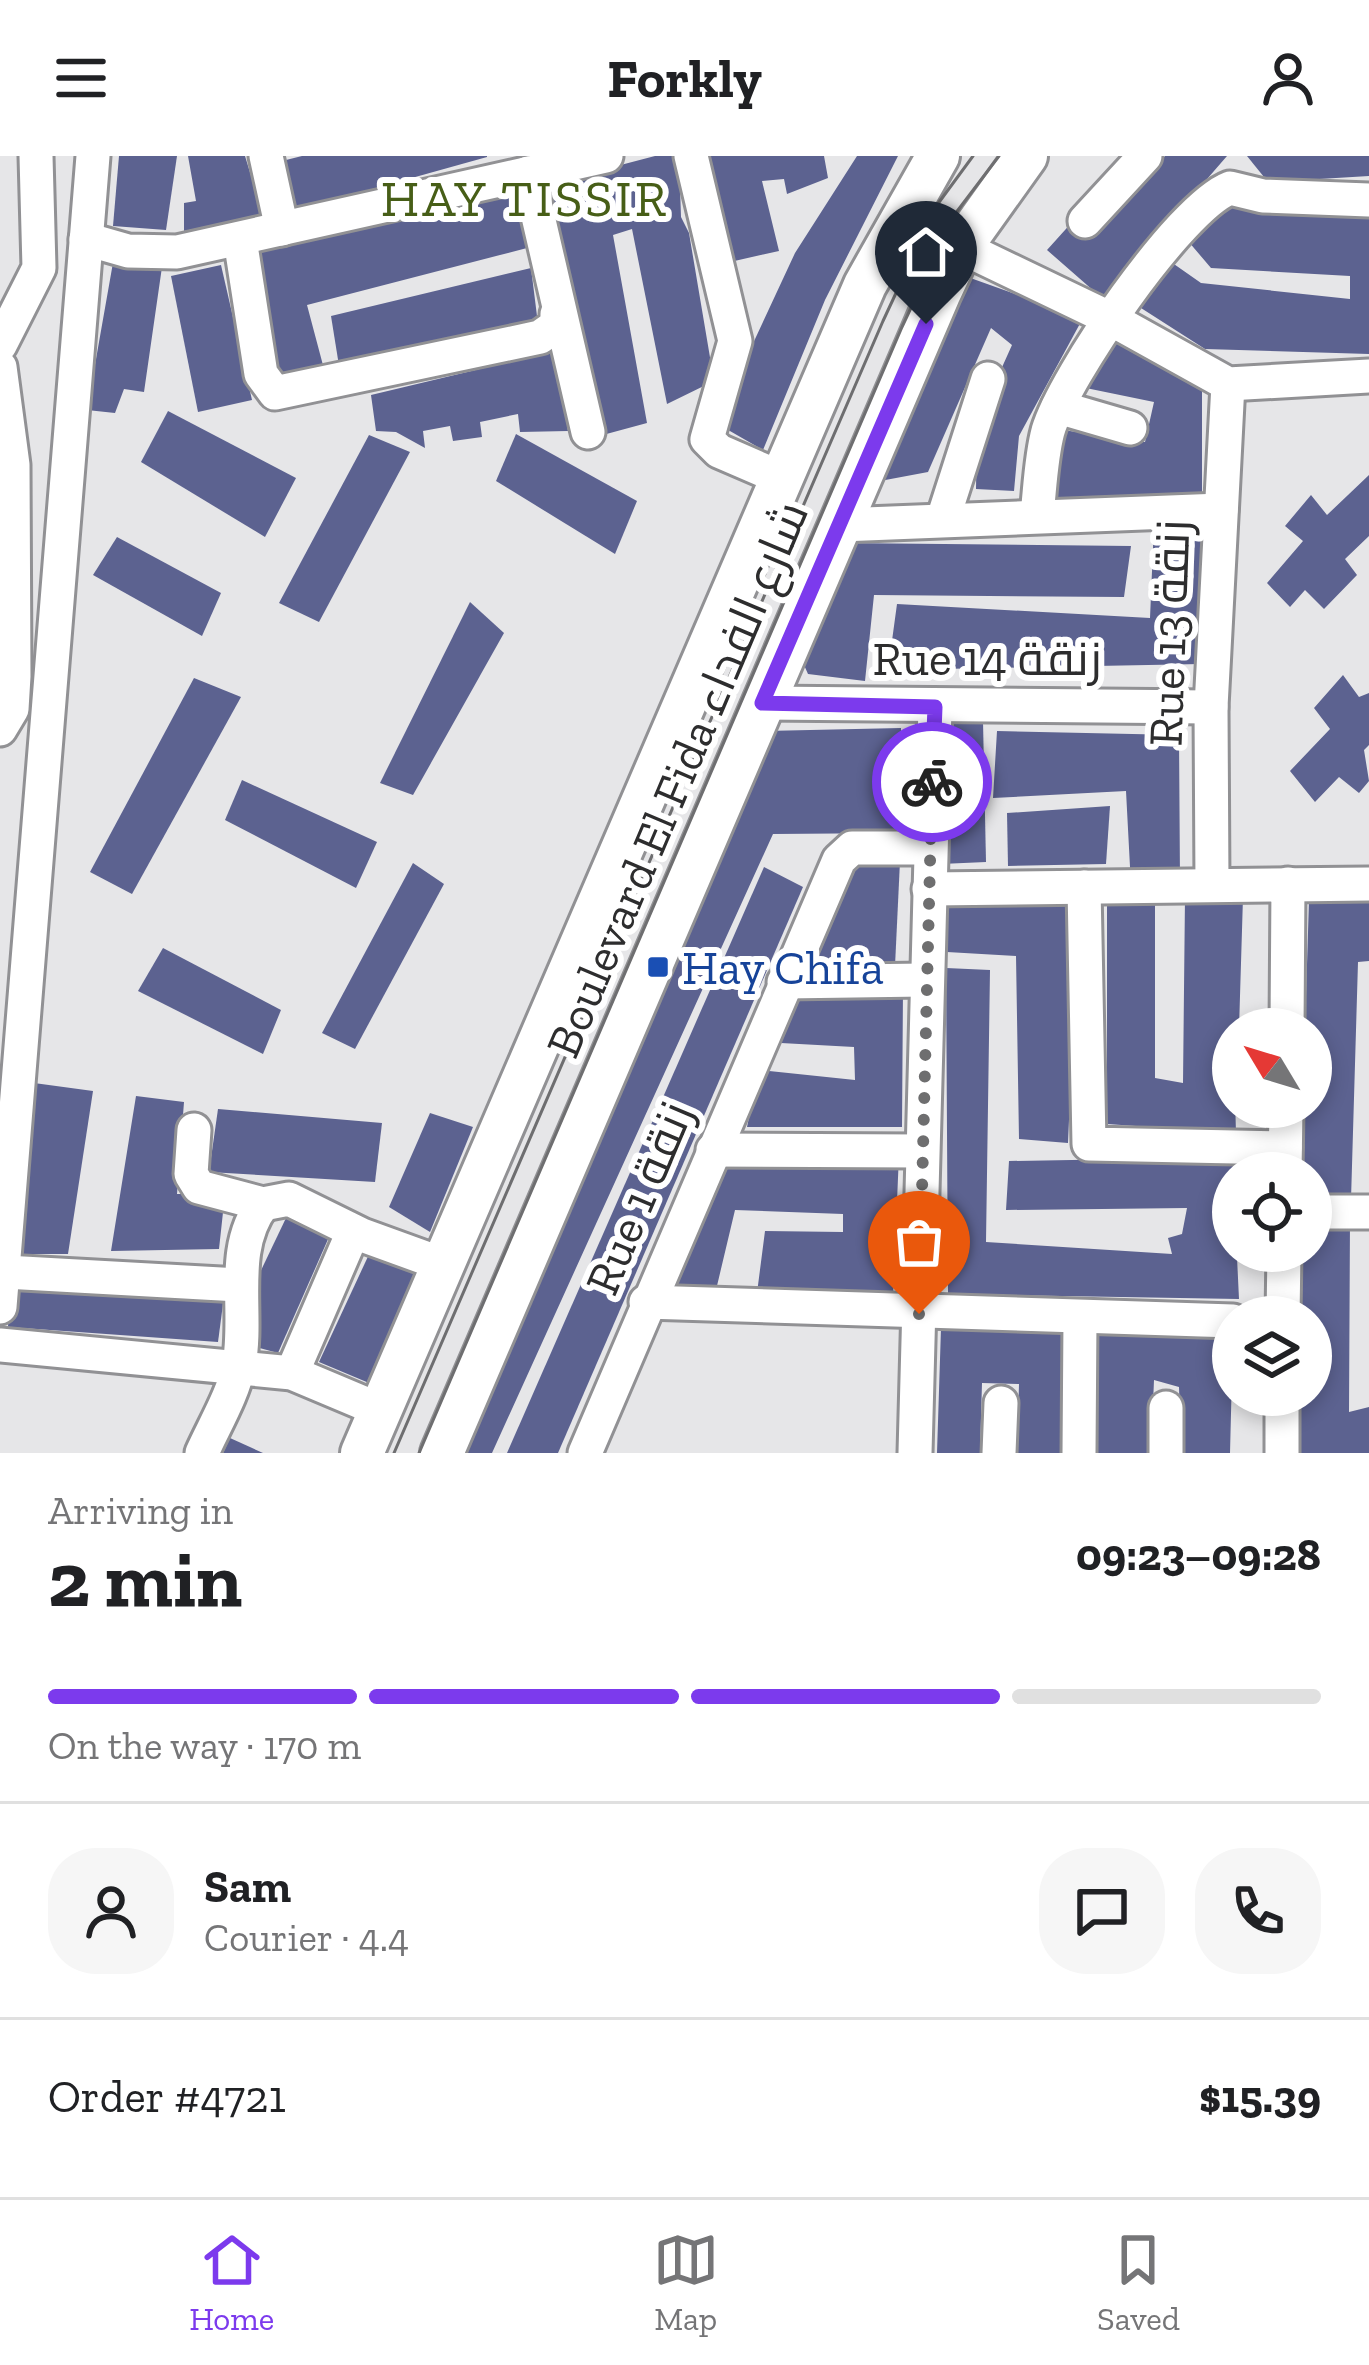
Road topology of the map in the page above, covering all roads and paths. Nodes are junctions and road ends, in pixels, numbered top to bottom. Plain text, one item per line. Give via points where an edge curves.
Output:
1 (36, 156) edge
2 (93, 156) edge
3 (266, 156) edge
4 (691, 156) edge
5 (938, 156) edge
6 (1026, 156) edge
7 (1145, 156) edge
8 (587, 158) edge
9 (528, 173) junction
10 (1369, 200) edge
11 (1085, 221) dead end
12 (282, 229) junction
13 (86, 238) junction
14 (239, 239) junction
15 (961, 247) junction
16 (557, 314) junction
17 (1111, 319) junction
18 (0, 345) edge
19 (0, 367) edge
20 (1369, 376) edge
21 (988, 379) dead end
22 (1228, 384) junction
23 (1058, 407) junction
24 (1130, 428) dead end
25 (588, 432) dead end
26 (781, 478) junction
27 (1221, 510) junction
28 (1037, 514) junction
29 (944, 519) junction
30 (840, 525) junction
31 (762, 703) junction
32 (935, 707) junction
33 (1211, 707) junction
34 (0, 729) edge
35 (929, 848) junction
36 (1288, 884) junction
37 (1369, 884) edge
38 (1212, 885) junction
39 (1084, 886) junction
40 (929, 889) junction
41 (14, 974) edge
42 (924, 980) junction
43 (784, 982) junction
44 (1287, 1008) edge
45 (11, 1046) edge
46 (194, 1130) dead end
47 (713, 1150) junction
48 (922, 1151) junction
49 (1212, 1154) edge
50 (263, 1204) junction
51 (1332, 1212) edge
52 (1369, 1212) edge
53 (358, 1233) junction
54 (442, 1264) junction
55 (5, 1272) junction
56 (239, 1286) junction
57 (646, 1302) junction
58 (0, 1307) edge
59 (919, 1314) junction
60 (1080, 1318) junction
61 (1212, 1321) edge
62 (0, 1345) edge
63 (239, 1365) junction
64 (296, 1374) junction
65 (1001, 1403) dead end
66 (1166, 1408) dead end
67 (380, 1411) junction
68 (1282, 1416) edge
69 (202, 1453) edge
70 (362, 1453) edge
71 (442, 1453) edge
72 (585, 1453) edge
73 (915, 1453) edge
74 (999, 1453) edge
75 (1079, 1453) edge
76 (1166, 1453) edge
77 (1282, 1453) edge

1 - 18 street via 39,268
2 - 13 street
3 - 12 street
4 - 26 street via 736,341 707,440
5 - 26 main road, Boulevard El Fida شارع الفداء via 865,285
6 - 15 main road, Boulevard El Fida شارع الفداء
7 - 11 street
8 - 9 street
9 - 12 street
9 - 16 street
10 - 17 street via 1230,188 1209,199
12 - 14 street
13 - 14 street via 154,254
13 - 41 street
14 - 16 street via 260,374 275,392 540,338 557,326
15 - 17 street
15 - 30 main road, Boulevard El Fida شارع الفداء
16 - 25 street
17 - 22 street
17 - 23 street
19 - 34 street via 13,465 14,676 12,709
20 - 22 street
21 - 29 street
22 - 27 street, Rue 13 زنقة
23 - 24 street
23 - 28 street
26 - 54 main road, Boulevard El Fida شارع الفداء
27 - 28 street
27 - 33 street, Rue 13 زنقة
28 - 29 street
29 - 30 street
30 - 31 main road, Boulevard El Fida شارع الفداء
31 - 32 street, Rue 14 زنقة
31 - 71 main road, Boulevard El Fida شارع الفداء
32 - 33 street, Rue 14 زنقة
32 - 35 street
33 - 38 street, Rue 13 زنقة
35 - 40 street
35 - 43 street, Rue 1 زنقة via 845,853
36 - 37 street
36 - 38 street
36 - 44 street
38 - 39 street
39 - 40 street
39 - 49 street via 1089,1144
40 - 42 street
41 - 45 street
42 - 43 street
42 - 48 street
43 - 47 street, Rue 1 زنقة
45 - 55 street
46 - 50 street via 193,1183
47 - 48 street
47 - 57 street, Rue 1 زنقة
48 - 59 street
50 - 53 street via 289,1199
50 - 56 street
51 - 52 street
53 - 54 street
53 - 64 street
54 - 67 main road, Boulevard El Fida شارع الفداء
55 - 56 street
55 - 58 street
56 - 63 street
57 - 59 street
57 - 72 street, Rue 1 زنقة
59 - 60 street
59 - 73 street
60 - 61 street
60 - 75 street
62 - 63 street
63 - 64 street
63 - 69 street
64 - 67 street
65 - 74 street
66 - 76 street
67 - 70 main road, Boulevard El Fida شارع الفداء
68 - 77 street

